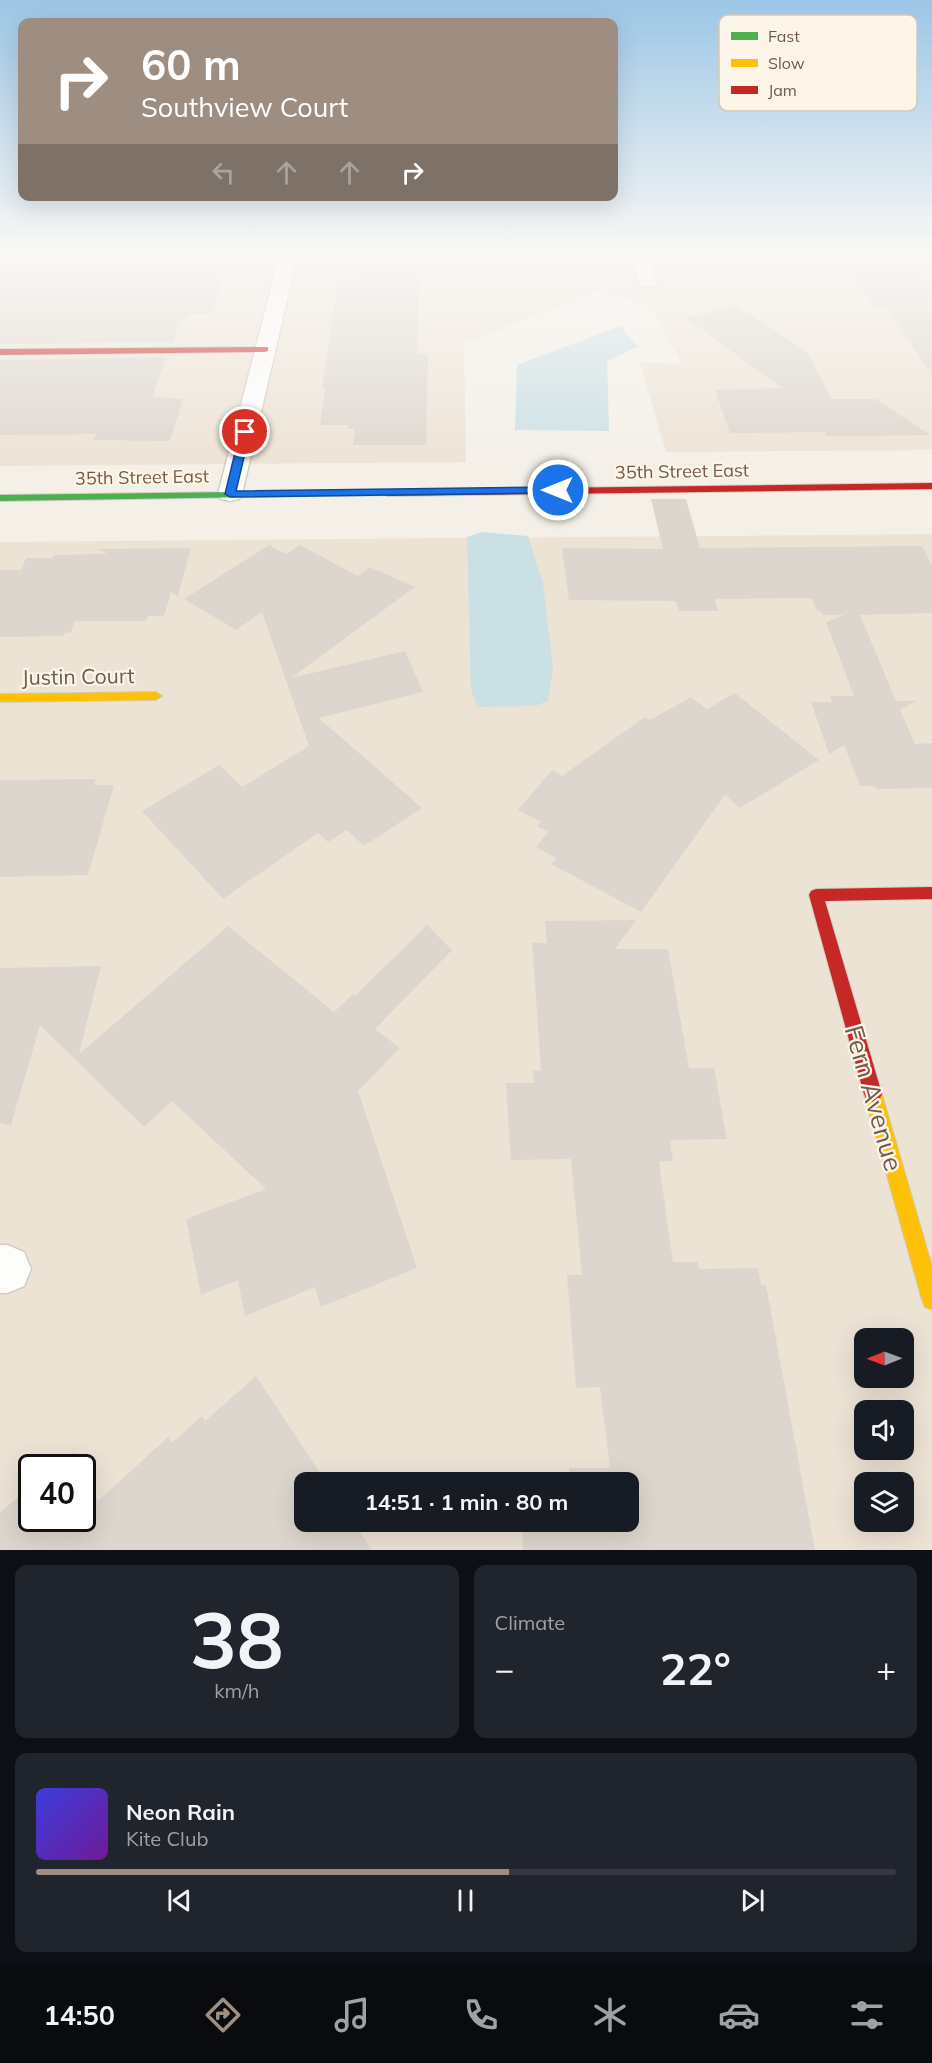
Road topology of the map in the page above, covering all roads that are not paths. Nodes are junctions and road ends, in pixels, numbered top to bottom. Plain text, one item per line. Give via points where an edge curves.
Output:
1 (271, 325) edge
2 (265, 349) junction
3 (0, 352) edge
4 (932, 486) edge
5 (230, 494) junction
6 (0, 498) edge
7 (156, 696) dead end
8 (0, 698) edge
9 (932, 893) edge
10 (932, 1300) edge

1 - 2 street
2 - 3 street
2 - 5 street
4 - 5 street, 35th Street East
5 - 6 street, 35th Street East
7 - 8 street, Justin Court
9 - 10 street, Fern Avenue via 816,895

